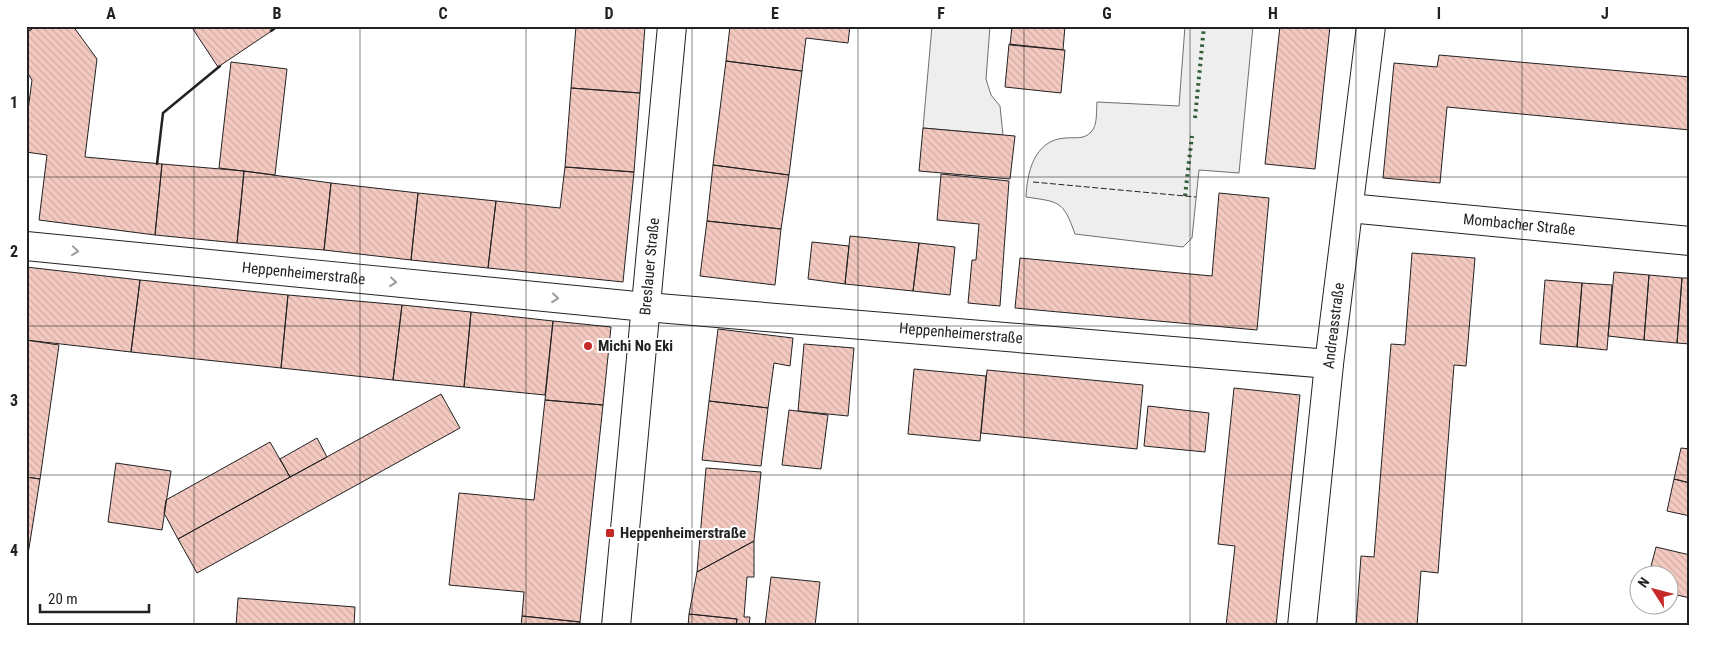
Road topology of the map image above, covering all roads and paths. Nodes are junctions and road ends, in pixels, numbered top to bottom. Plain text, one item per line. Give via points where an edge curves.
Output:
1 (672, 26) edge
2 (1371, 26) edge
3 (1349, 208) junction
4 (1690, 241) edge
5 (26, 246) edge
6 (646, 307) junction
7 (1329, 364) junction
8 (616, 626) edge
9 (1302, 626) edge

1 - 6 street, Breslauer Straße
2 - 3 street, Andreasstraße
3 - 4 street, Mombacher Straße
3 - 7 street, Andreasstraße
5 -> 6 street, Heppenheimerstraße
6 - 7 street, Heppenheimerstraße
6 - 8 street, Breslauer Straße
7 - 9 street, Andreasstraße

